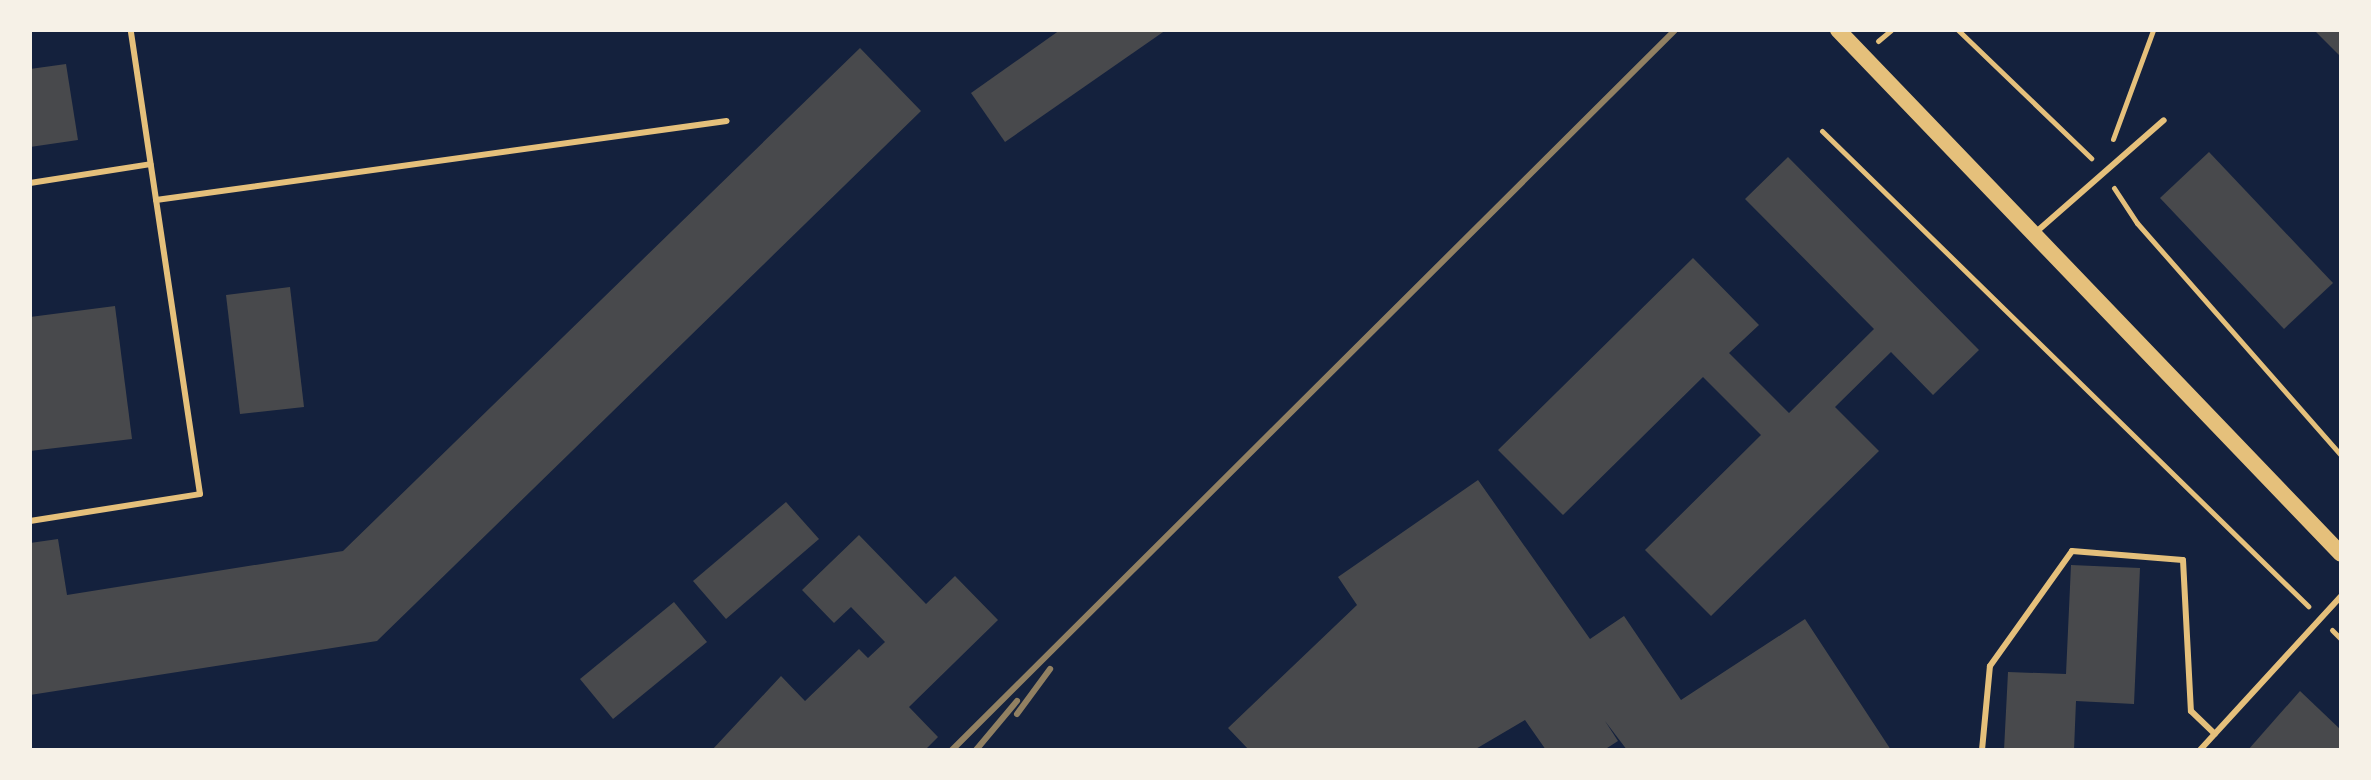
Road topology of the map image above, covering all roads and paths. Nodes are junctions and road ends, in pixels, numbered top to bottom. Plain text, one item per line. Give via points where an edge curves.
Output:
1 (131, 30) edge
2 (1838, 30) edge
3 (1958, 30) edge
4 (2153, 30) edge
5 (2164, 120) dead end
6 (727, 121) dead end
7 (1822, 131) dead end
8 (151, 164) junction
9 (2106, 175) junction
10 (30, 183) edge
11 (156, 200) junction
12 (2034, 234) junction
13 (2341, 455) edge
14 (30, 521) edge
15 (2341, 554) edge
16 (2341, 596) edge
17 (2321, 619) junction
18 (2341, 639) edge
19 (2215, 734) junction
20 (1982, 750) edge
21 (2200, 750) edge

1 - 8 lane
2 - 12 main road
3 - 9 path via 2057,119
4 - 9 path
5 - 9 lane
6 - 11 lane
7 - 17 path
8 - 10 lane
8 - 11 lane
9 - 12 lane
9 - 13 path via 2137,223
11 - 14 lane via 200,494
12 - 15 main road
16 - 17 lane
17 - 18 path
17 - 19 lane
19 - 20 lane via 2191,711 2183,560 2072,551 1990,666
19 - 21 lane

